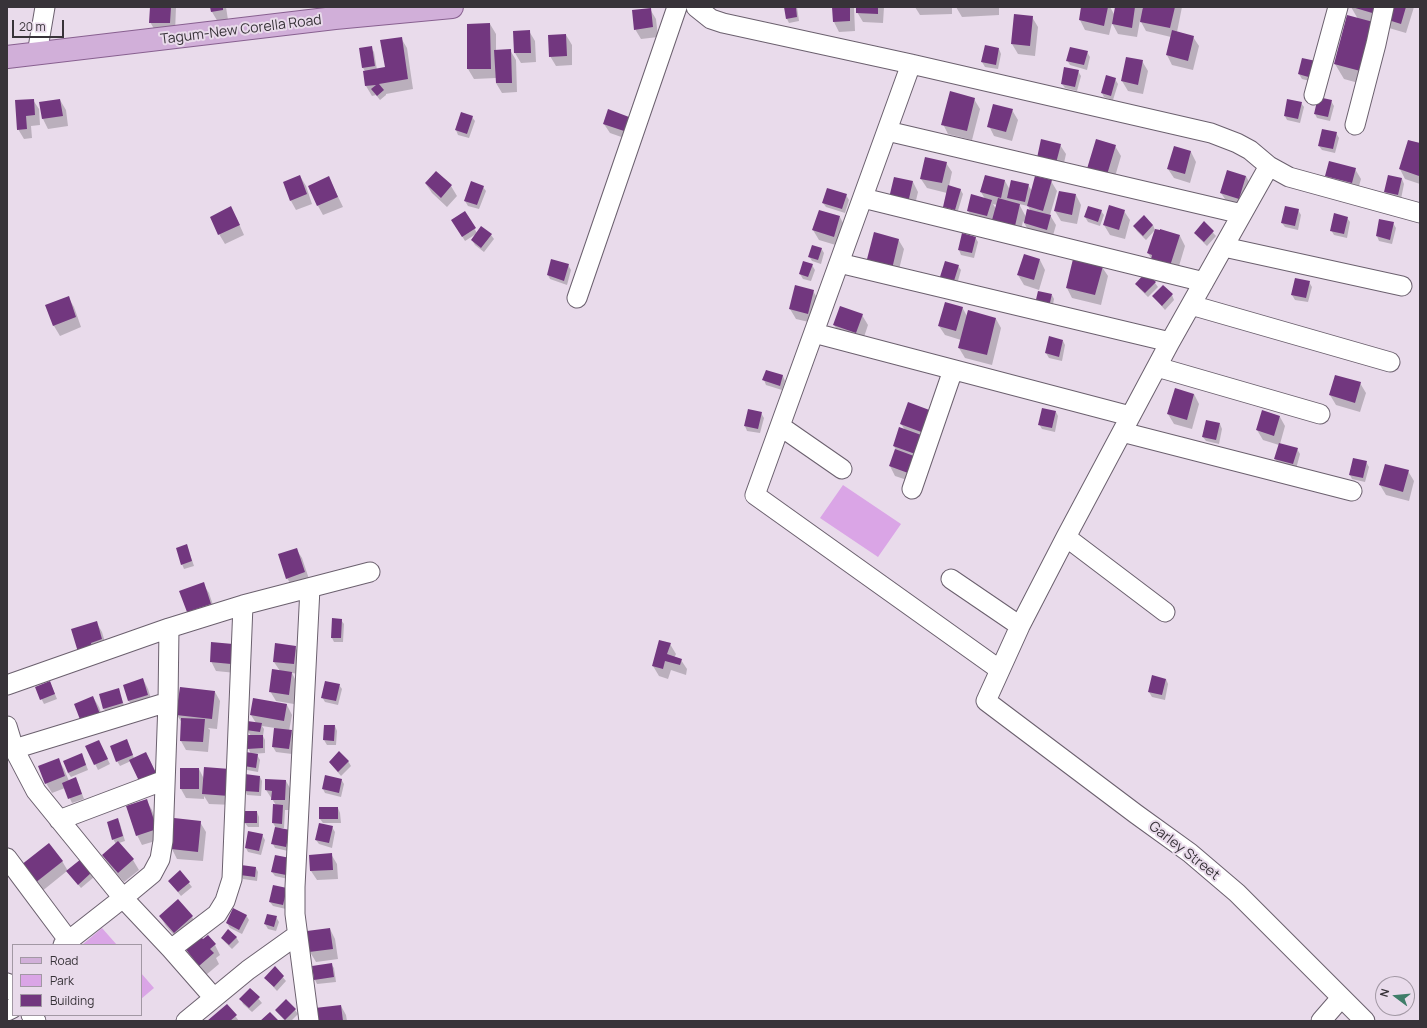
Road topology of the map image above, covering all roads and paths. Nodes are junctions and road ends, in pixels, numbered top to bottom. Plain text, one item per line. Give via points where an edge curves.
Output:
1 (45, 7) edge
2 (452, 7) edge
3 (677, 7) edge
4 (696, 7) edge
5 (1338, 7) edge
6 (1384, 7) edge
7 (37, 54) junction
8 (7, 57) edge
9 (911, 64) junction
10 (1314, 95) dead end
11 (1354, 125) dead end
12 (887, 131) junction
13 (1269, 166) junction
14 (862, 198) junction
15 (1420, 213) edge
16 (1242, 214) junction
17 (1224, 247) junction
18 (839, 263) junction
19 (1204, 282) junction
20 (1402, 286) dead end
21 (577, 298) dead end
22 (1191, 305) junction
23 (814, 333) junction
24 (1170, 342) junction
25 (1390, 362) dead end
26 (1157, 367) junction
27 (953, 370) junction
28 (1320, 414) dead end
29 (1126, 424) junction
30 (780, 426) junction
31 (842, 469) dead end
32 (912, 489) dead end
33 (1352, 491) dead end
34 (1066, 537) junction
35 (370, 572) dead end
36 (951, 580) dead end
37 (310, 588) junction
38 (243, 605) junction
39 (1165, 612) dead end
40 (1020, 626) junction
41 (169, 628) junction
42 (1000, 670) junction
43 (7, 685) edge
44 (168, 702) junction
45 (7, 726) edge
46 (14, 749) junction
47 (165, 780) junction
48 (59, 820) junction
49 (7, 858) edge
50 (123, 898) junction
51 (297, 934) junction
52 (66, 943) edge
53 (172, 949) junction
54 (214, 998) junction
55 (1341, 998) junction
56 (308, 1014) edge
57 (186, 1021) edge
58 (292, 1021) edge
59 (1321, 1021) edge
60 (1364, 1021) edge

1 - 7 street
2 - 7 main road, Tagum-New Corella Road via 335,18
3 - 21 street
4 - 9 street via 711,19 723,23
5 - 10 street
6 - 11 street
7 - 8 main road, Tagum-New Corella Road
9 - 12 street
9 - 13 street via 1211,133 1250,150
12 - 14 street
12 - 16 street
13 - 15 street via 1294,178
13 - 16 street
14 - 18 street
14 - 19 street
16 - 17 street
17 - 19 street
17 - 20 street
18 - 23 street
18 - 24 street
19 - 22 street
22 - 24 street
22 - 25 street
23 - 27 street
23 - 30 street
24 - 26 street
26 - 28 street
26 - 29 street
27 - 29 street
27 - 32 street
29 - 33 street
29 - 34 street
30 - 31 street
30 - 42 street via 755,495
34 - 39 street
34 - 40 street
35 - 37 street
36 - 40 street
37 - 38 street
37 - 51 street via 295,887
38 - 41 street
38 - 53 street via 232,879 225,901 217,914
40 - 42 street
41 - 43 street
41 - 44 street
42 - 55 street, Garley Street via 986,701 1190,853 1237,893
44 - 46 street
44 - 47 street
45 - 46 street
46 - 48 street via 36,791
47 - 48 street
47 - 50 street via 160,859 152,874
48 - 50 street
49 - 52 street
50 - 52 street
50 - 53 street
51 - 54 street
51 - 56 street
53 - 54 street
54 - 57 street
55 - 59 street
55 - 60 street, Garley Street
56 - 58 street

